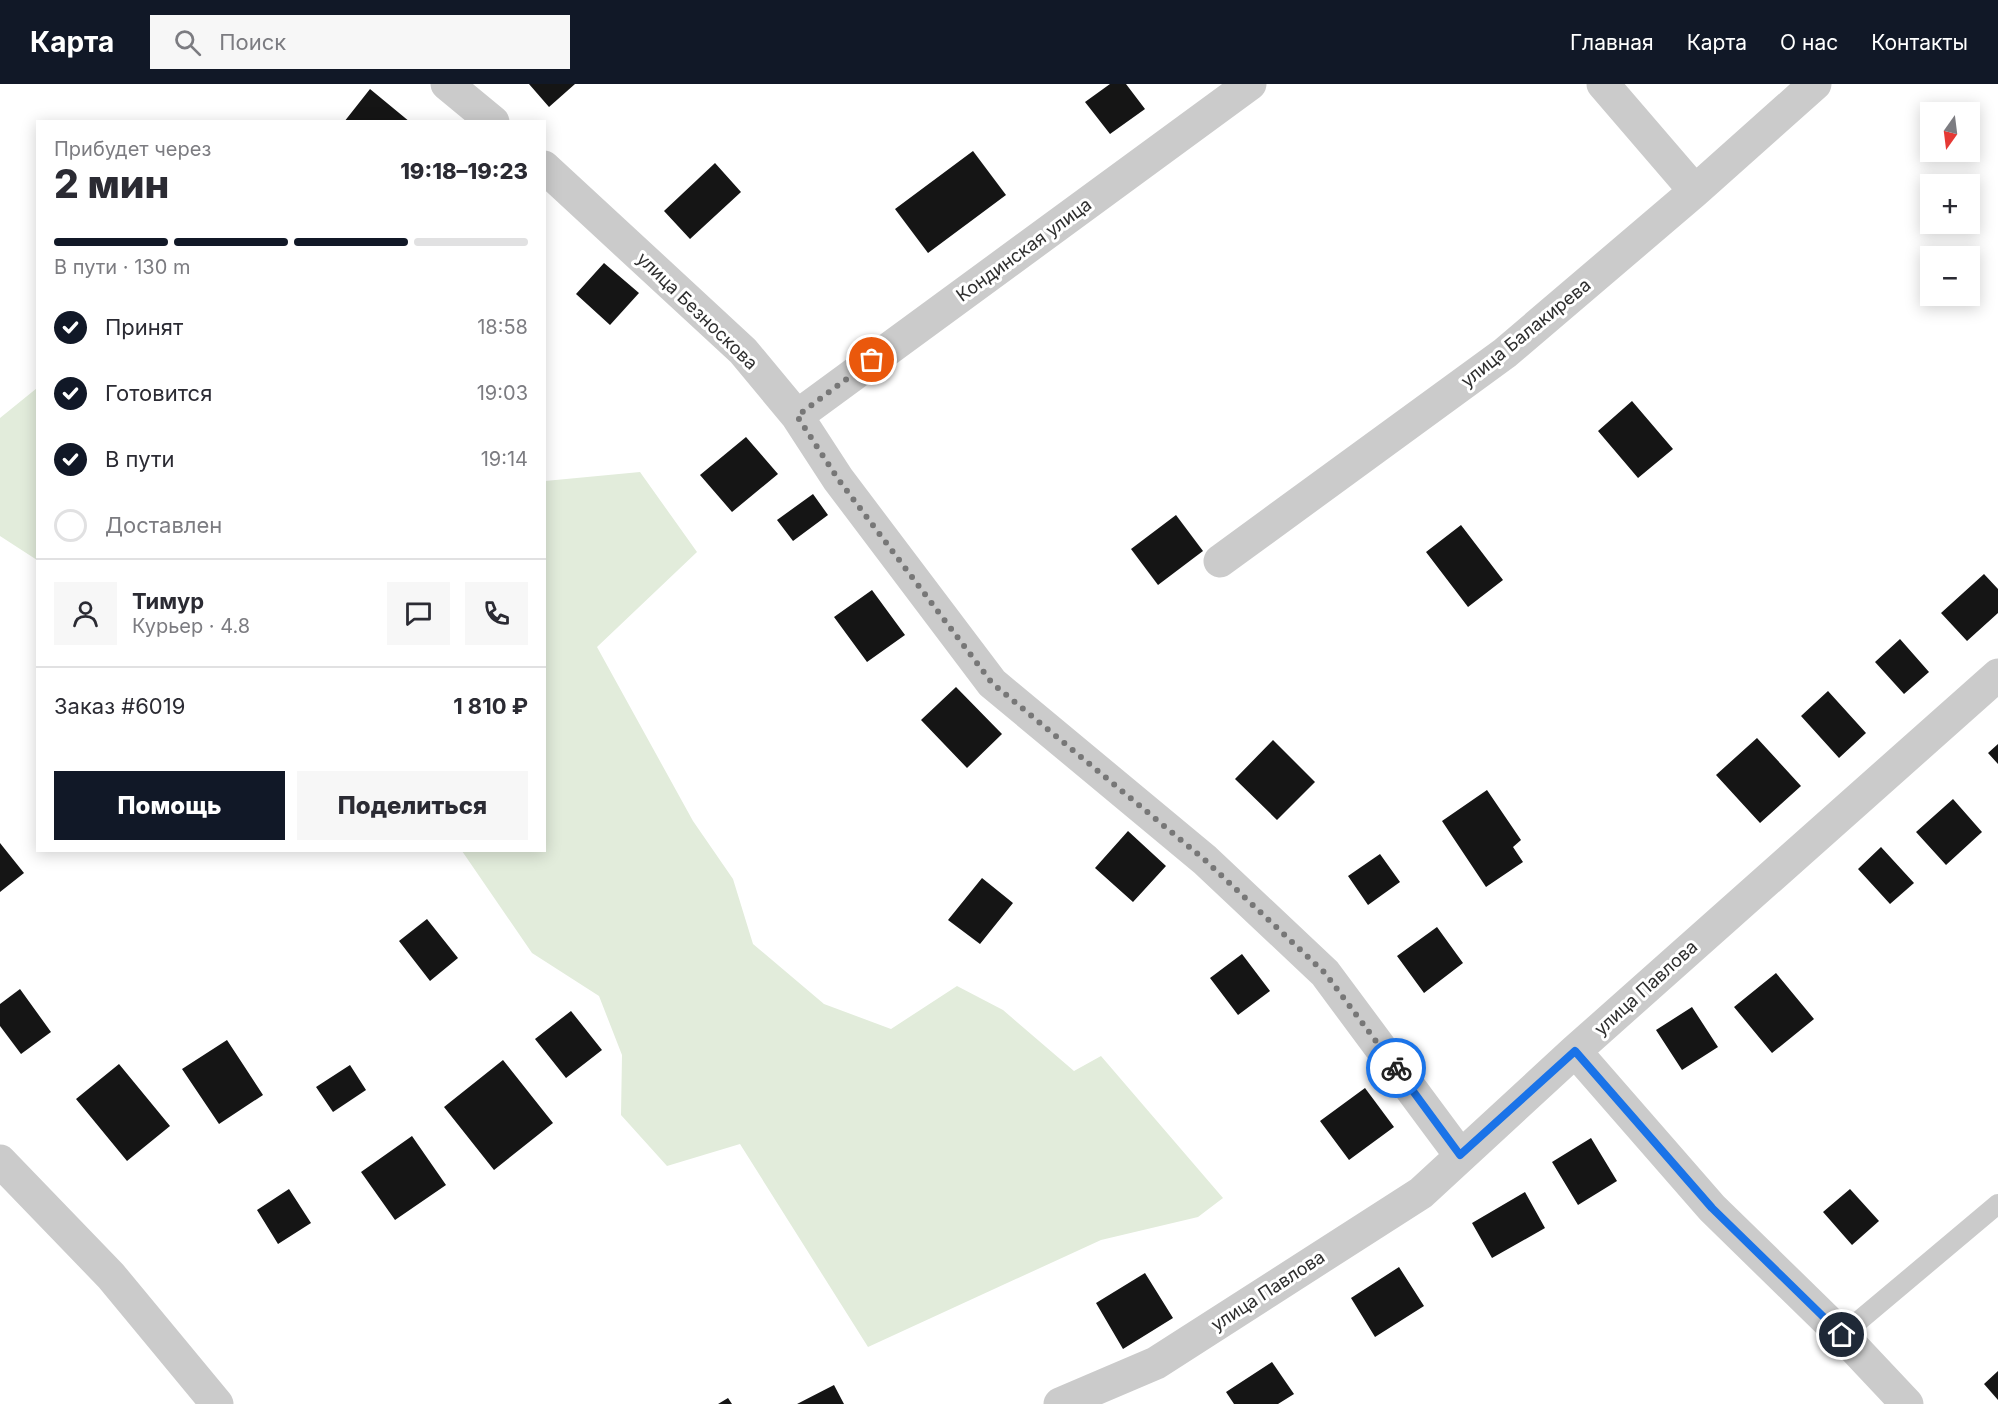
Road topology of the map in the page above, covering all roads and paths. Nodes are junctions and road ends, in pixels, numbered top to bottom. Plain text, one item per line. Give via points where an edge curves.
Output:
1 (447, 84) edge
2 (1250, 84) edge
3 (1603, 84) edge
4 (1815, 84) edge
5 (491, 120) edge
6 (546, 169) edge
7 (1695, 191) junction
8 (797, 416) junction
9 (1220, 561) dead end
10 (1998, 675) edge
11 (1575, 1051) junction
12 (1460, 1155) junction
13 (0, 1161) edge
14 (1998, 1204) edge
15 (1842, 1335) junction
16 (217, 1404) edge
17 (1060, 1404) edge
18 (1907, 1404) edge

1 - 5 street
2 - 8 street, Кондинская улица
3 - 7 street
4 - 7 street, улица Балакирева
6 - 8 street, улица Безноскова via 743,351
7 - 9 street, улица Балакирева via 1505,353
8 - 12 street, улица Безноскова via 838,479 992,683 1205,860 1325,973
10 - 11 street, улица Павлова
11 - 12 street, улица Павлова
11 - 15 street via 1712,1208
12 - 17 street, улица Павлова via 1421,1193 1156,1364
13 - 16 street via 111,1276
14 - 15 lane
15 - 18 street

